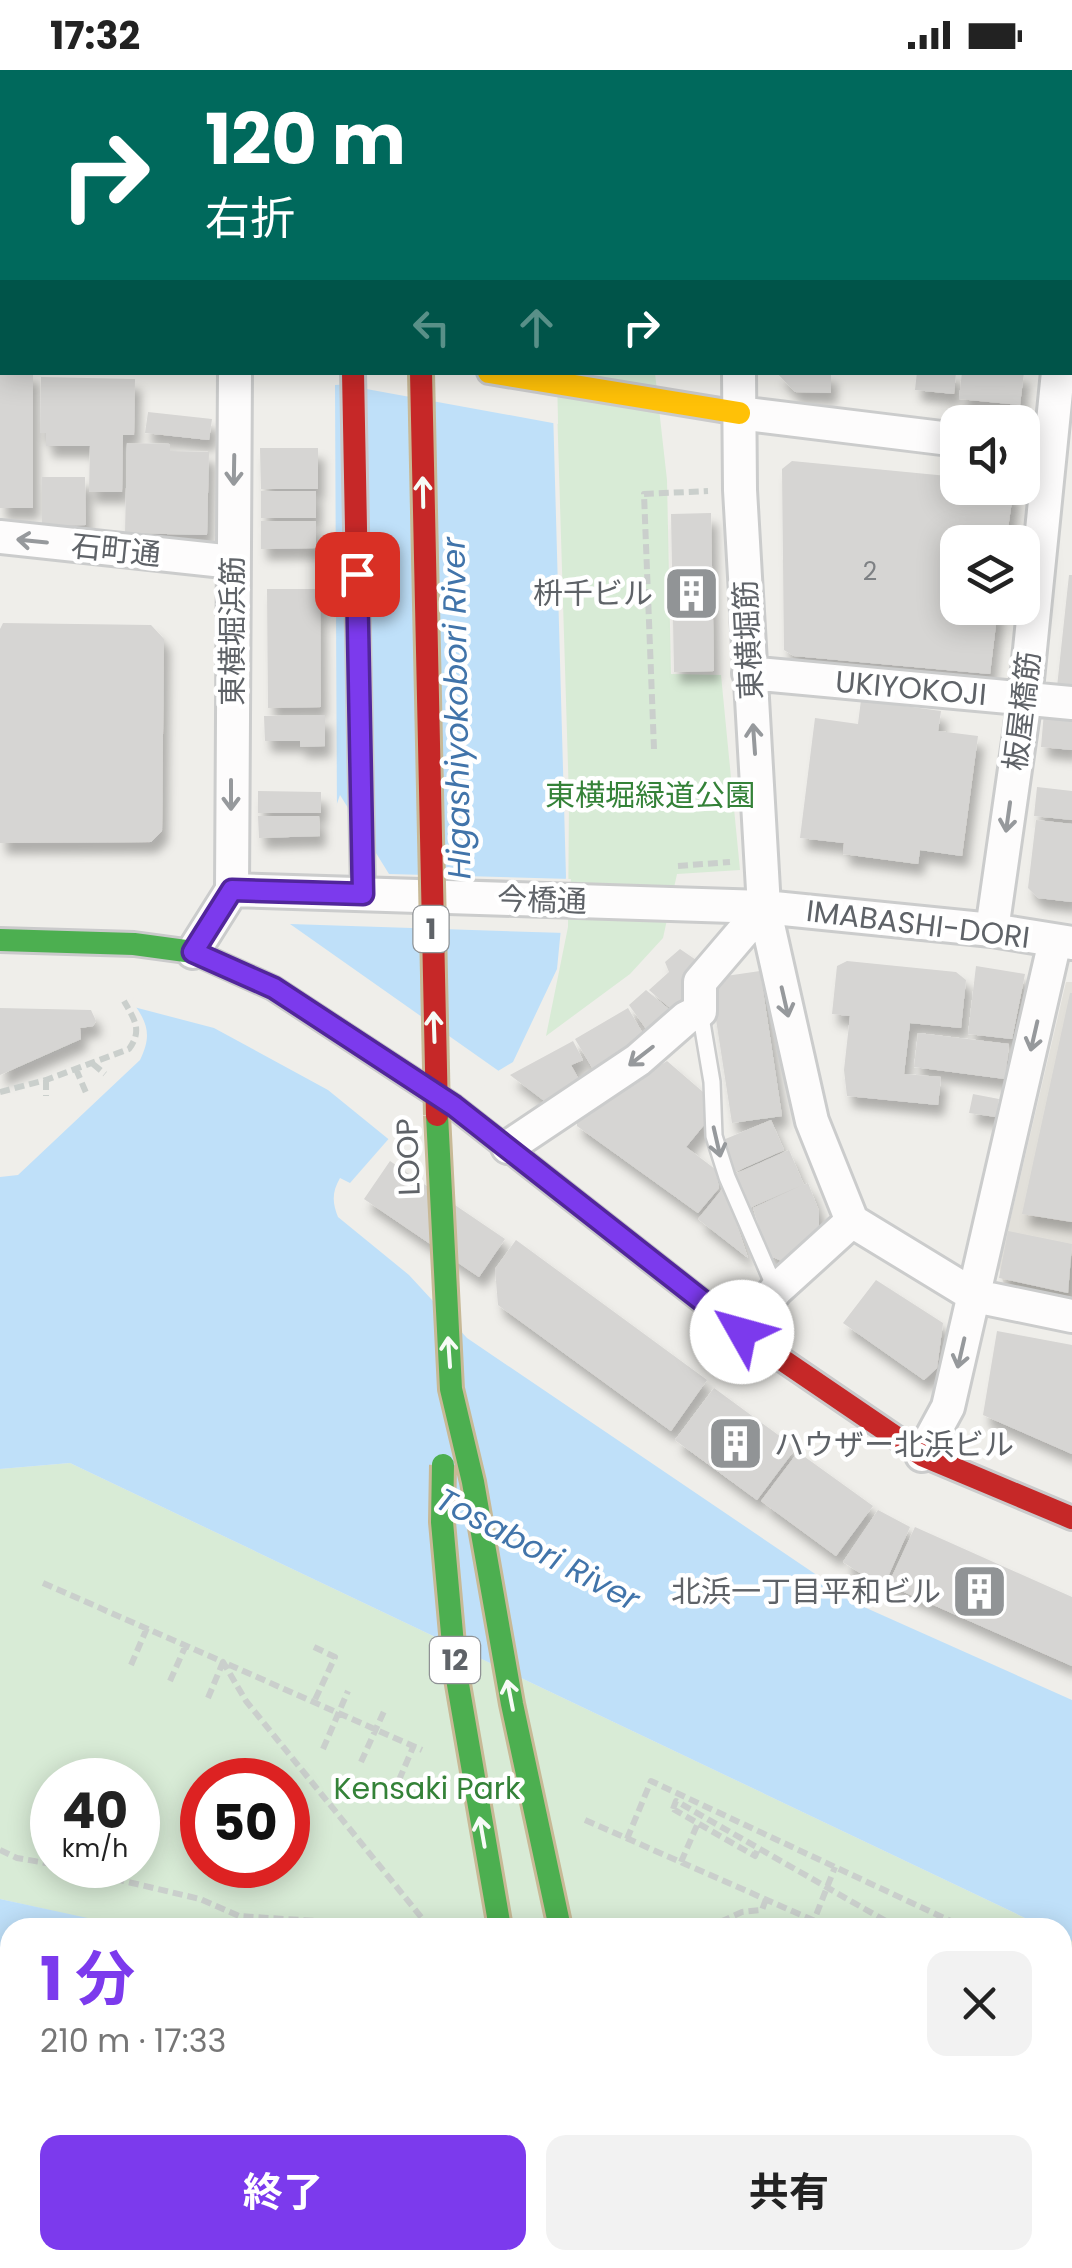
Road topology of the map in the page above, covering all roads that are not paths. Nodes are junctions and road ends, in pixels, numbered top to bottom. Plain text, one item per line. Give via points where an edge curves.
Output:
1 (236, 375) edge
2 (353, 375) edge
3 (421, 375) edge
4 (507, 375) edge
5 (738, 375) edge
6 (1058, 375) edge
7 (727, 412) junction
8 (940, 438) edge
9 (1049, 451) edge
10 (0, 537) edge
11 (233, 562) junction
12 (750, 673) junction
13 (1025, 699) junction
14 (1072, 704) edge
15 (232, 883) junction
16 (363, 894) junction
17 (764, 906) junction
18 (992, 930) junction
19 (0, 940) edge
20 (1064, 942) edge
21 (193, 952) junction
22 (700, 1011) junction
23 (508, 1147) junction
24 (852, 1221) junction
25 (776, 1290) junction
26 (974, 1296) junction
27 (1072, 1316) edge
28 (742, 1332) junction
29 (451, 1389) junction
30 (922, 1455) junction
31 (1072, 1518) edge
32 (498, 1918) edge
33 (558, 1918) edge

1 -> 11 street, 東横堀浜筋
2 - 16 main road
29 -> 3 main road, LOOP / 1, bridge via 438,1185
4 - 7 main road
5 - 7 street, 東横堀筋
6 - 9 street, 板屋橋筋
7 - 8 street
7 - 12 street, 東横堀筋 via 740,490
9 - 13 street, 板屋橋筋
11 -> 10 street, 石町通
11 -> 15 street, 東横堀浜筋
12 - 13 street, UKIYOKOJI
17 -> 12 street, 東横堀筋
13 - 14 street, UKIYOKOJI
13 -> 18 street, 板屋橋筋
15 - 16 street, 今橋通
15 - 21 street
16 - 17 street, 今橋通
17 - 18 street, IMABASHI-DORI
17 - 22 street via 700,982
17 -> 24 street, 東横堀筋 via 812,1121
18 - 20 street, IMABASHI-DORI
19 - 21 main road
20 -> 26 street
21 - 23 main road via 274,988
22 -> 23 street
22 -> 25 lane via 714,1136
23 - 28 main road
24 - 25 street
24 - 26 street
25 - 28 street
26 - 27 street
26 -> 30 street via 948,1407
28 - 30 main road
32 -> 29 main road, 12, bridge via 449,1614 440,1492
33 -> 29 main road, LOOP / 1, bridge
30 - 31 main road

